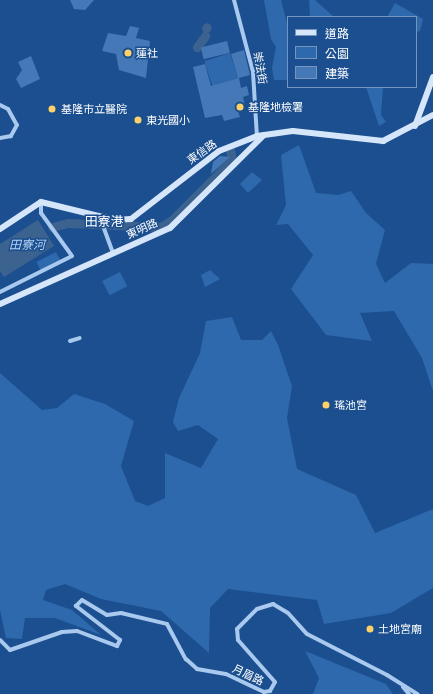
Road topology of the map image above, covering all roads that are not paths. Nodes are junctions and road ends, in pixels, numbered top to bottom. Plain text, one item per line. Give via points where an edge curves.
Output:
1 (234, 0) edge
2 (433, 77) edge
3 (0, 105) edge
4 (433, 115) edge
5 (415, 126) junction
6 (0, 138) edge
7 (257, 138) junction
8 (41, 202) junction
9 (99, 218) junction
10 (0, 229) edge
11 (113, 253) junction
12 (0, 292) edge
13 (0, 304) edge
14 (80, 338) dead end
15 (70, 341) dead end
16 (0, 640) edge
17 (399, 682) junction
18 (409, 694) edge
19 (417, 694) edge

1 - 7 street, 崇法街 via 253,72
2 - 5 main road
3 - 6 street via 8,109 17,125 11,136
4 - 5 main road
5 - 7 main road, 東明路 via 383,141 293,131 265,134
7 - 9 main road, 東信路 via 219,151 136,217 121,220
7 - 11 main road, 東明路 via 170,228
8 - 9 main road, 東信路
8 - 10 main road
8 - 12 street via 41,213 72,256
9 - 11 street
11 - 13 main road, 東明路
14 - 15 street
16 - 17 street, 月眉路 via 10,650 62,632 77,631 117,646 120,640 76,606 82,600 107,615 121,613 167,624 186,659 197,669 226,674 264,692 270,690 275,682 238,640 237,629 257,609 274,604 288,613 307,634
17 - 18 street
17 - 19 street, 月眉路

